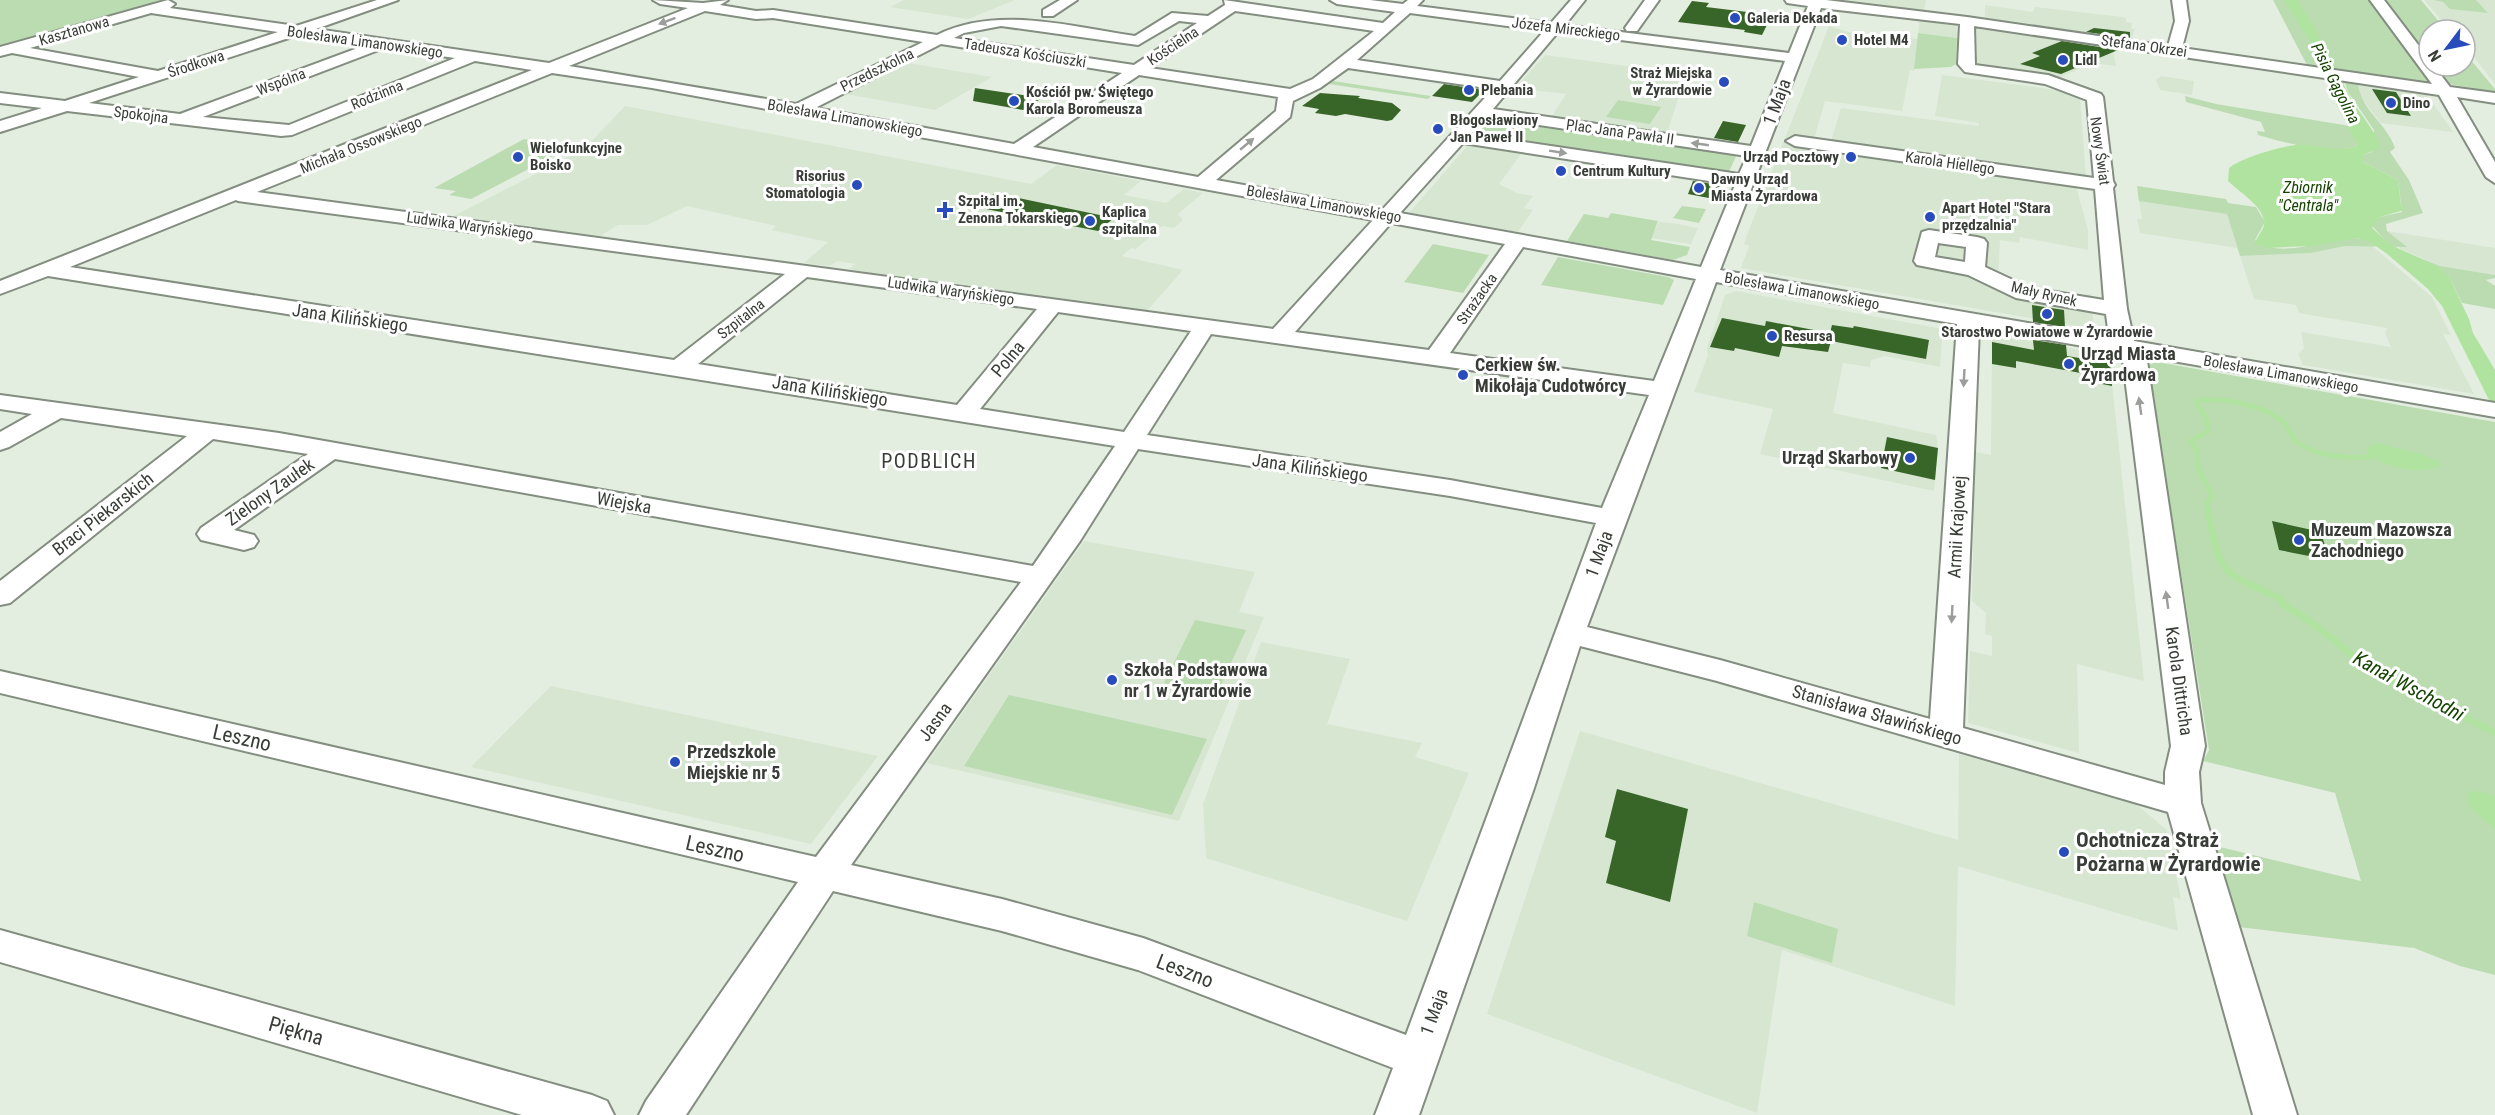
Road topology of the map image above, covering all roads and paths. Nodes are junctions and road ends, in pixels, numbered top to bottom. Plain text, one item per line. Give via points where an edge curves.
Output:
1 (182, 0) edge
2 (391, 0) edge
3 (660, 0) edge
4 (721, 0) edge
5 (1070, 0) edge
6 (1337, 0) edge
7 (1578, 0) edge
8 (1652, 0) edge
9 (1792, 0) edge
10 (2180, 0) edge
11 (2377, 0) edge
12 (1817, 1) edge
13 (1232, 3) edge
14 (1403, 4) edge
15 (704, 7) junction
16 (151, 9) junction
17 (1048, 13) dead end
18 (1211, 21) junction
19 (1967, 21) junction
20 (1387, 28) junction
21 (1556, 28) junction
22 (295, 32) junction
23 (1629, 33) junction
24 (930, 43) junction
25 (381, 44) junction
26 (5, 51) edge
27 (2174, 51) junction
28 (472, 57) junction
29 (1795, 58) junction
30 (1344, 63) junction
31 (547, 68) junction
32 (1133, 72) junction
33 (161, 76) junction
34 (1504, 86) junction
35 (2453, 92) junction
36 (1288, 97) junction
37 (0, 98) edge
38 (2494, 98) edge
39 (66, 106) junction
40 (799, 109) junction
41 (1482, 112) junction
42 (180, 120) junction
43 (0, 127) edge
44 (281, 131) joint
45 (1458, 137) junction
46 (1761, 144) junction
47 (1018, 149) junction
48 (2490, 162) edge
49 (2495, 177) edge
50 (1746, 181) junction
51 (1203, 182) junction
52 (2106, 185) junction
53 (238, 195) junction
54 (1388, 216) junction
55 (1518, 240) junction
56 (47, 270) junction
57 (803, 270) junction
58 (1974, 270) dead end
59 (1709, 275) junction
60 (0, 288) edge
61 (1052, 305) junction
62 (2116, 309) junction
63 (1968, 319) junction
64 (1205, 326) junction
65 (1278, 337) junction
66 (2126, 347) junction
67 (1435, 358) junction
68 (679, 368) junction
69 (1664, 390) junction
70 (0, 402) edge
71 (2491, 410) edge
72 (55, 411) junction
73 (964, 413) junction
74 (207, 432) junction
75 (1131, 441) junction
76 (0, 442) edge
77 (329, 451) junction
78 (1612, 518) junction
79 (244, 541) dead end
80 (1041, 576) junction
81 (0, 596) edge
82 (1570, 633) junction
83 (0, 682) edge
84 (1946, 734) junction
85 (2183, 803) junction
86 (824, 874) junction
87 (0, 945) edge
88 (1418, 1058) junction
89 (592, 1115) edge
90 (661, 1115) edge
91 (1396, 1115) edge
92 (2275, 1115) edge

1 - 16 street, Kasztanowa
2 - 22 street, Środkowa
3 - 15 street, Tadeusza Kościuszki
4 - 15 street, Michała Ossowskiego
5 - 17 street
6 - 14 street, Józefa Mireckiego
7 - 21 street
8 - 23 street
9 - 12 street, Stefana Okrzei
10 - 27 street via 2182,21
11 - 35 street
12 - 19 street, Stefana Okrzei
12 - 29 street, 1 Maja
13 - 18 street, Kościelna
13 - 20 street
14 - 20 street
14 - 21 street, Józefa Mireckiego
15 - 24 street, Tadeusza Kościuszki
15 -> 31 street, Michała Ossowskiego
16 - 22 street, Bolesława Limanowskiego
16 - 26 street, Kasztanowa
18 - 24 street, Przedszkolna via 1177,16 1138,41 1001,22 956,30
18 - 32 street, Kościelna
19 - 27 street, Stefana Okrzei
19 - 52 street, Nowy Świat via 1966,64 1970,69 2048,80 2094,96
20 - 30 street
21 - 23 street, Józefa Mireckiego
21 - 34 street
22 - 25 street, Bolesława Limanowskiego
22 - 33 street, Środkowa
23 - 29 street, Józefa Mireckiego
24 - 32 street, Tadeusza Kościuszki
24 - 40 street, Przedszkolna
25 - 28 street, Bolesława Limanowskiego
25 - 42 street, Wspólna
26 - 33 street
27 - 35 street, Stefana Okrzei
28 - 31 street, Bolesława Limanowskiego
28 - 44 street, Rodzinna via 292,130
29 - 46 street, 1 Maja
30 - 34 street
30 - 36 street via 1316,84
31 - 40 street, Bolesława Limanowskiego
31 - 53 street, Michała Ossowskiego
32 - 36 street, Tadeusza Kościuszki
32 - 47 street, Kościelna
33 - 39 street, Środkowa
34 - 41 street
35 - 38 street, Stefana Okrzei
35 - 48 street
51 -> 36 street via 1284,113
37 - 39 street, Spokojna
39 - 42 street, Spokojna
39 - 43 street, Środkowa
40 - 47 street, Bolesława Limanowskiego
41 - 45 street
46 -> 41 street, Plac Jana Pawła II
42 - 44 street, Spokojna
45 -> 50 street, Plac Jana Pawła II
45 - 54 street
46 - 50 street, 1 Maja
46 - 52 street, Karola Hiellego via 1790,140
47 - 51 street, Bolesława Limanowskiego
48 - 49 street
50 - 59 street, 1 Maja
51 - 54 street, Bolesława Limanowskiego
52 - 62 street, Nowy Świat
53 - 56 street, Michała Ossowskiego
53 - 57 street, Ludwika Waryńskiego
54 - 55 street, Bolesława Limanowskiego
54 - 65 street
55 - 59 street, Bolesława Limanowskiego
55 - 67 street, Strażacka
56 - 60 street, Michała Ossowskiego
56 - 68 street, Jana Kilińskiego
57 - 61 street, Ludwika Waryńskiego
57 - 68 street, Szpitalna
58 - 62 street, Mały Rynek via 2024,293
59 - 63 street, Bolesława Limanowskiego
59 - 69 street, 1 Maja
61 - 64 street, Ludwika Waryńskiego
61 - 73 street, Polna
62 - 66 street, Nowy Świat
63 - 66 street, Bolesława Limanowskiego
63 -> 84 street, Armii Krajowej
64 - 65 street, Ludwika Waryńskiego
64 - 75 street, Jasna
65 - 67 street, Ludwika Waryńskiego
66 - 71 street, Bolesława Limanowskiego
85 -> 66 street, Karola Dittricha via 2182,772 2188,746 2135,361
67 - 69 street, Ludwika Waryńskiego
68 - 73 street, Jana Kilińskiego
69 - 78 street, 1 Maja
70 - 72 street, Wiejska
72 - 74 street, Wiejska
72 - 76 street
73 - 75 street, Jana Kilińskiego
74 - 77 street, Wiejska
74 - 81 street, Braci Piekarskich
75 - 78 street, Jana Kilińskiego via 1450,488
75 - 80 street, Jasna
77 - 79 street, Zielony Zaułek via 211,534
77 - 80 street, Wiejska
78 - 82 street, 1 Maja
80 - 86 street, Jasna
82 - 84 street, Stanisława Sławińskiego
82 - 88 street, 1 Maja
83 - 86 street, Leszno
84 - 85 street, Stanisława Sławińskiego
85 - 92 street, Karola Dittricha
86 - 88 street, Leszno via 1002,915 1143,955
86 - 90 street, Jasna
87 - 89 street, Piękna
88 - 91 street, 1 Maja

